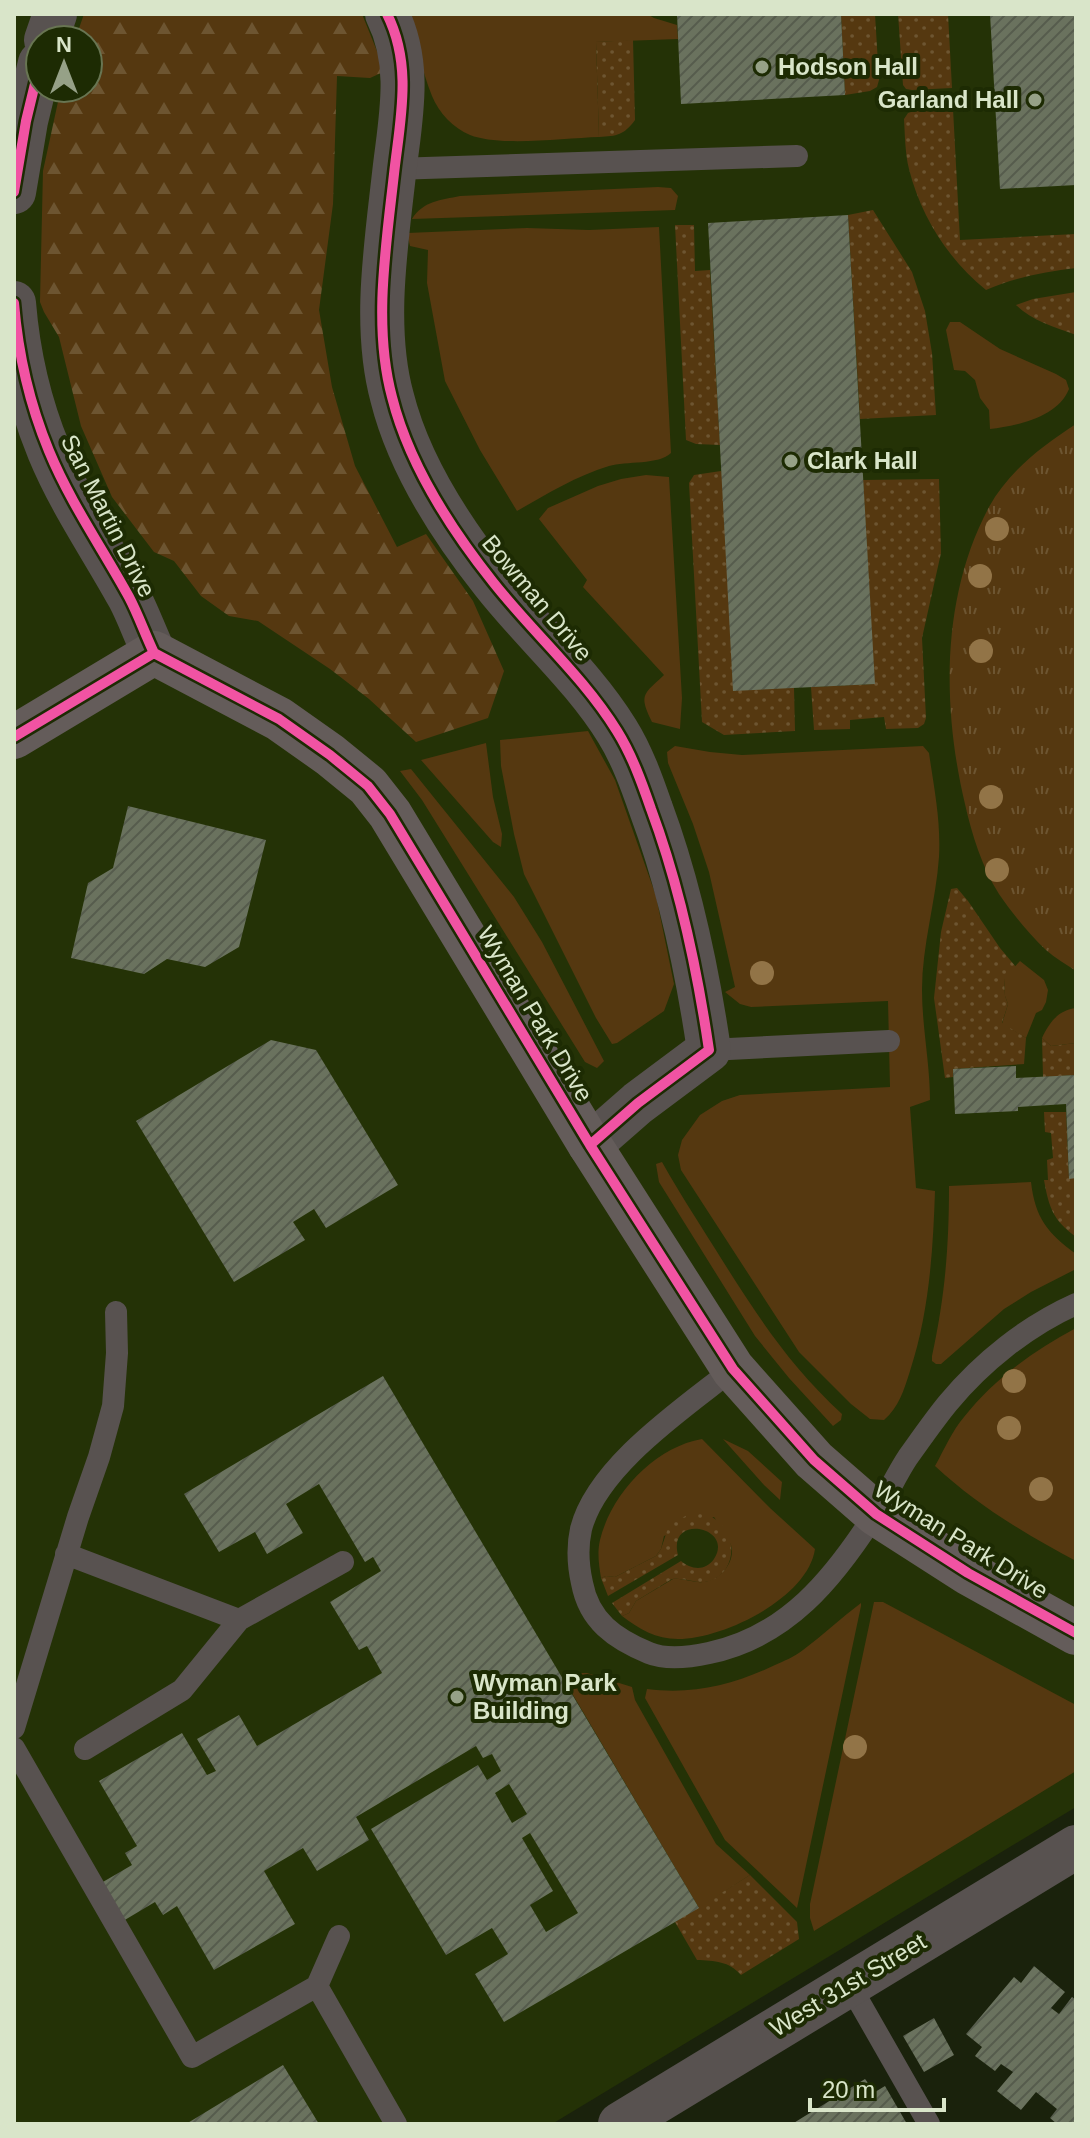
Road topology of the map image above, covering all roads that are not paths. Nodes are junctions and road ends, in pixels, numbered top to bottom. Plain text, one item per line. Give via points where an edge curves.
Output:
1 (387, 14) edge
2 (30, 104) edge
3 (797, 156) dead end
4 (394, 169) junction
5 (14, 192) edge
6 (14, 303) edge
7 (154, 653) junction
8 (14, 737) edge
9 (889, 1041) dead end
10 (709, 1050) junction
11 (590, 1145) junction
12 (1076, 1304) edge
13 (116, 1312) dead end
14 (733, 1369) junction
15 (876, 1514) junction
16 (66, 1554) junction
17 (343, 1562) dead end
18 (239, 1620) junction
19 (1076, 1633) edge
20 (14, 1728) edge
21 (14, 1748) edge
22 (85, 1749) dead end
23 (1067, 1865) edge
24 (339, 1936) dead end
25 (849, 1984) junction
26 (317, 1986) junction
27 (647, 2117) edge
28 (396, 2124) edge
29 (929, 2124) edge

1 - 4 street, Bowman Drive via 404,79
2 - 5 street
3 - 4 lane
4 - 10 street, Bowman Drive via 383,355 405,438 456,531 618,732 675,880 700,984
6 - 7 street, San Martin Drive via 24,368 49,451 131,600
7 - 8 street
7 - 11 street, Wyman Park Drive via 279,719 368,786 397,825
9 - 10 lane
10 - 11 street
11 - 14 street, Wyman Park Drive
12 - 15 lane via 1020,1335 949,1402 907,1458
13 - 16 lane via 113,1406
14 - 15 street, Wyman Park Drive via 814,1460
14 - 15 lane via 647,1437 594,1499 581,1528 577,1562 583,1590 605,1628 655,1656 727,1650 803,1607
15 - 19 street, Wyman Park Drive
16 - 18 lane
16 - 20 lane
17 - 18 lane
18 - 22 lane via 182,1690
21 - 26 lane via 192,2057
23 - 25 street, West 31st Street
24 - 26 lane
25 - 27 street, West 31st Street
25 - 29 lane
26 - 28 lane

